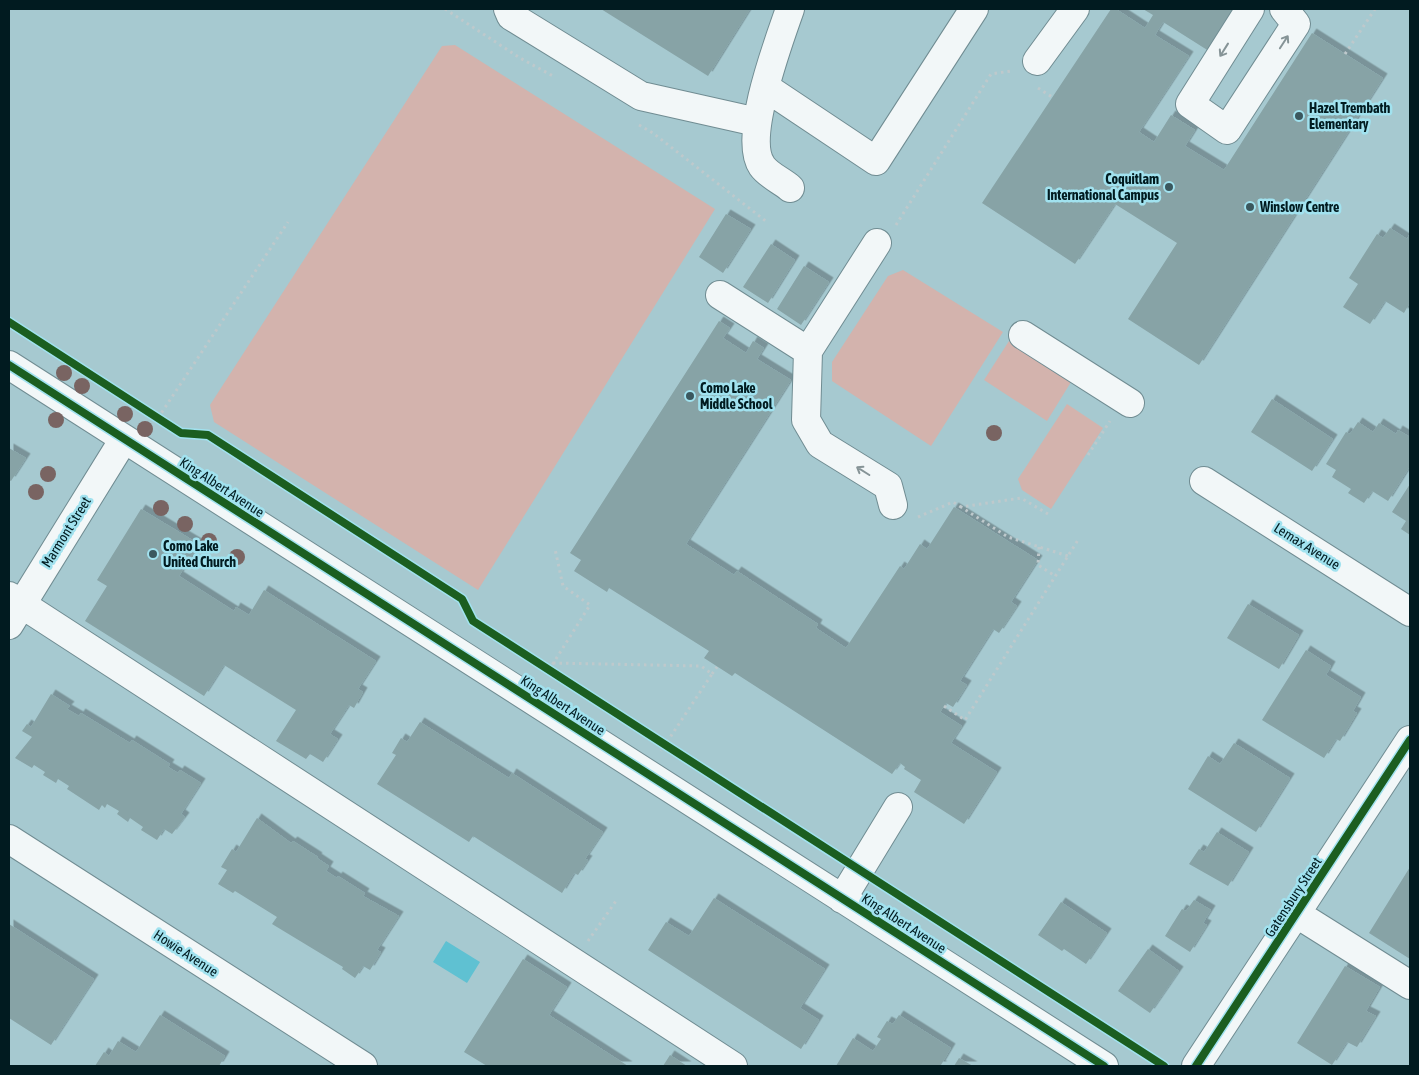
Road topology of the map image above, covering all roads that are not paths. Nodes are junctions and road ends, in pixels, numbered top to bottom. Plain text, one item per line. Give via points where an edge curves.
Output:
1 (508, 9) edge
2 (790, 9) edge
3 (974, 9) edge
4 (1075, 9) edge
5 (1250, 9) edge
6 (1284, 9) edge
7 (1028, 73) road end
8 (765, 87) junction
9 (757, 122) junction
10 (790, 188) dead end
11 (885, 237) road end
12 (720, 295) dead end
13 (1023, 335) dead end
14 (808, 351) junction
15 (9, 365) edge
16 (1130, 403) dead end
17 (124, 439) junction
18 (1204, 481) dead end
19 (893, 505) dead end
20 (13, 608) edge
21 (1410, 612) edge
22 (1410, 740) edge
23 (898, 807) dead end
24 (9, 839) edge
25 (842, 899) junction
26 (1297, 914) junction
27 (1410, 985) edge
28 (363, 1066) edge
29 (733, 1066) edge
30 (1104, 1066) edge
31 (1196, 1066) edge

1 - 9 street via 511,16 640,96
2 - 8 street
3 - 8 street via 876,161
4 - 7 street
5 -> 6 street via 1190,104 1227,130 1296,24
8 - 9 street
9 - 10 street via 756,150 762,166
11 - 14 street
12 - 14 street
13 - 16 street
19 -> 14 street via 888,486 820,444 806,420
15 - 17 street, King Albert Avenue
17 - 20 street, Marmont Street
17 - 25 street, King Albert Avenue
18 - 21 street, Lemax Avenue
20 - 29 street
22 - 26 street, Gatensbury Street
23 - 25 street
24 - 28 street, Howie Avenue
25 - 30 street, King Albert Avenue
26 - 27 street
26 - 31 street, Gatensbury Street

